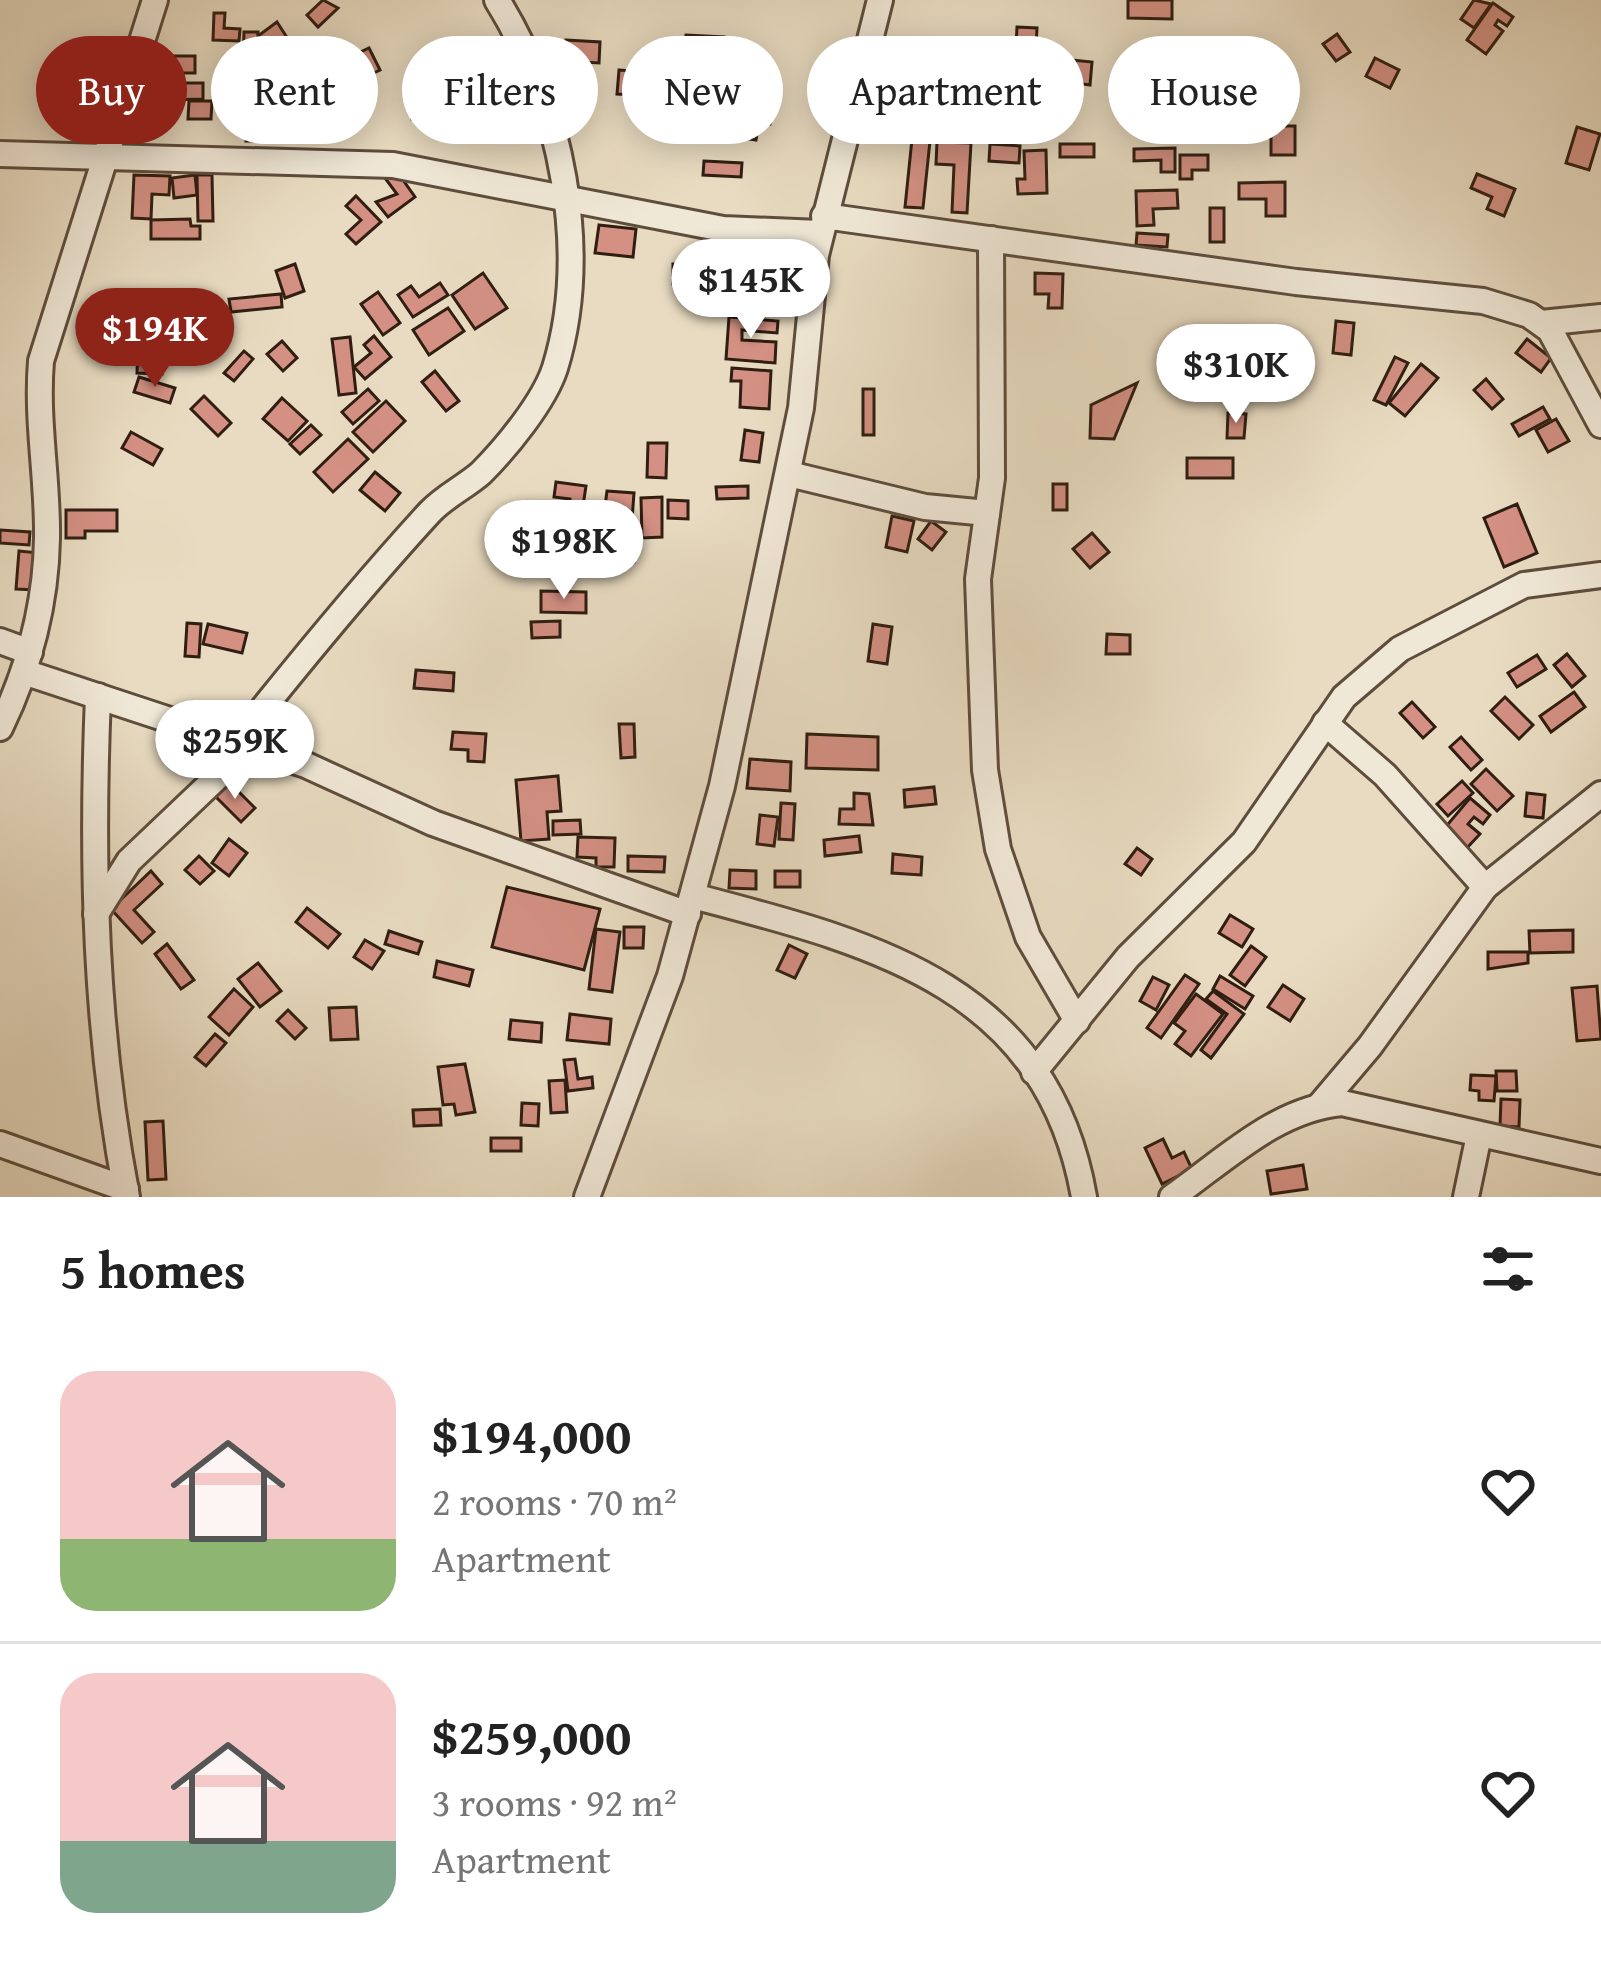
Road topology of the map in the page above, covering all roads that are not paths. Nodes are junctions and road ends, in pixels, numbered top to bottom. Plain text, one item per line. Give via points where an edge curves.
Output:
1 (154, 0) edge
2 (497, 0) edge
3 (880, 0) edge
4 (0, 154) edge
5 (103, 155) junction
6 (570, 199) junction
7 (822, 225) junction
8 (991, 239) junction
9 (1601, 317) edge
10 (1540, 323) junction
11 (1601, 425) edge
12 (789, 474) junction
13 (987, 513) junction
14 (1601, 575) edge
15 (0, 641) edge
16 (27, 662) junction
17 (98, 696) junction
18 (1325, 723) junction
19 (0, 728) edge
20 (243, 744) junction
21 (1601, 794) edge
22 (1485, 887) junction
23 (691, 905) junction
24 (94, 916) junction
25 (1077, 1021) junction
26 (1034, 1072) junction
27 (1320, 1105) junction
28 (1479, 1135) junction
29 (0, 1144) edge
30 (1601, 1161) edge
31 (126, 1193) edge
32 (587, 1197) edge
33 (1084, 1197) edge
34 (1172, 1197) edge
35 (1466, 1197) edge

1 - 5 street
2 - 6 street via 541,88
3 - 7 street
4 - 5 street
5 - 6 street via 393,166
5 - 16 street via 41,361 47,541
6 - 7 street via 723,229
6 - 20 street via 554,371 481,472 435,506 317,635
7 - 8 street
7 - 12 street
8 - 10 street via 1483,301
8 - 13 street
9 - 10 street
10 - 11 street via 1567,356
12 - 13 street
12 - 23 street
13 - 25 street via 978,679 998,849 1028,937
14 - 18 street via 1524,585 1469,611 1400,649
15 - 16 street
16 - 17 street
16 - 19 street
17 - 20 street
17 - 24 street
18 - 22 street
18 - 25 street via 1244,842 1128,957
20 - 23 street via 433,823
20 - 24 street via 129,861
21 - 22 street
22 - 27 street
23 - 26 street via 863,944 939,978 1000,1028
23 - 32 street
24 - 31 street
25 - 26 street
26 - 33 street via 1048,1090
27 - 28 street via 1342,1103
27 - 34 street via 1276,1123
28 - 30 street
28 - 35 street
29 - 31 street

